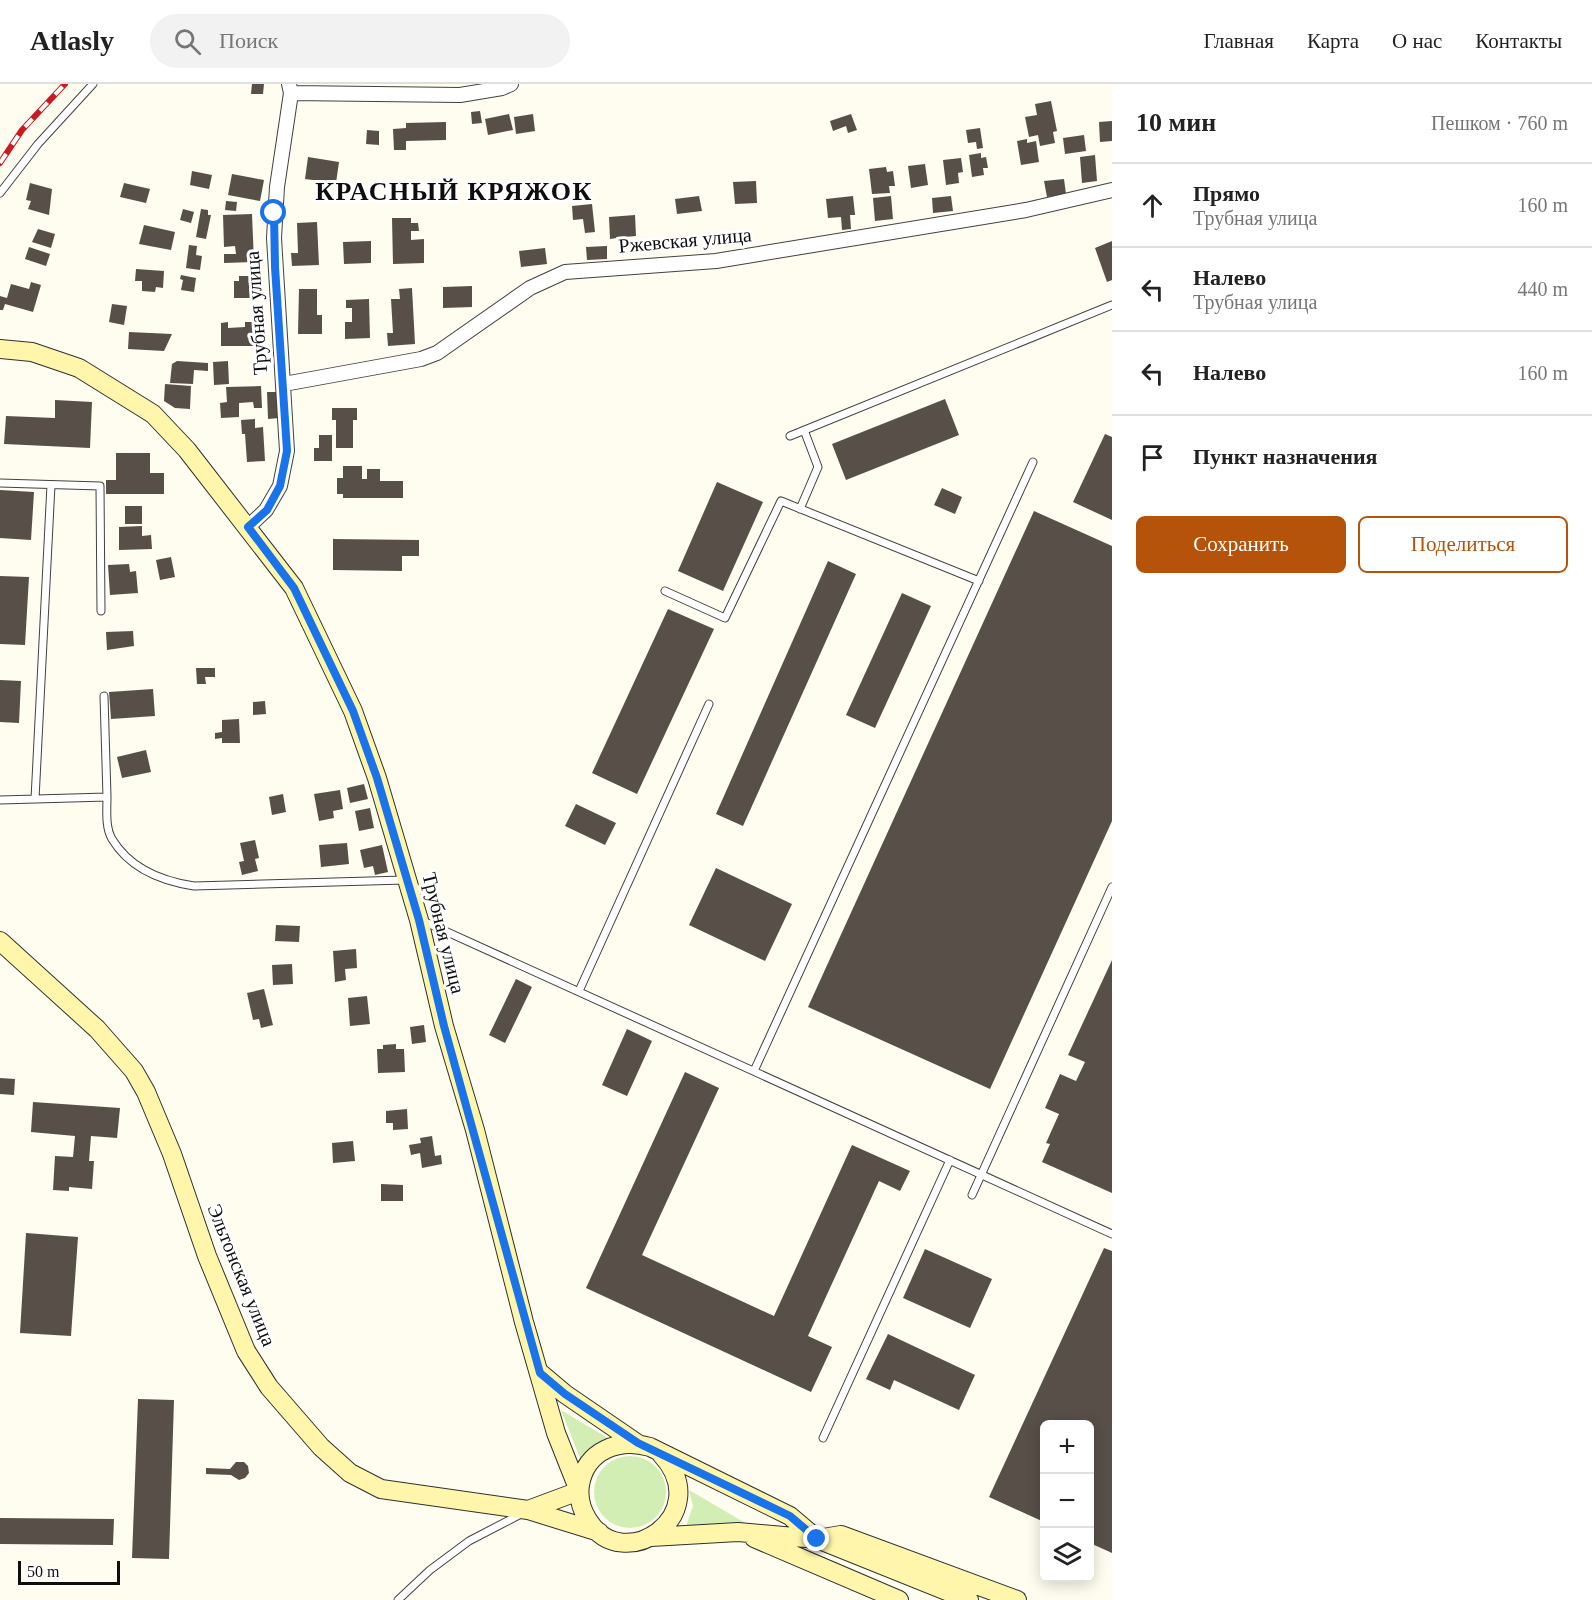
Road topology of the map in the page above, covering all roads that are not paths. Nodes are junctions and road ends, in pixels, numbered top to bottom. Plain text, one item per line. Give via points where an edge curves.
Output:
1 (93, 84) edge
2 (511, 84) edge
3 (290, 88) edge
4 (1112, 190) edge
5 (0, 194) edge
6 (1112, 305) edge
7 (0, 349) edge
8 (284, 384) junction
9 (804, 430) junction
10 (790, 436) dead end
11 (1033, 462) dead end
12 (0, 483) edge
13 (51, 485) junction
14 (800, 509) junction
15 (248, 527) junction
16 (979, 581) junction
17 (665, 591) dead end
18 (101, 611) dead end
19 (104, 696) dead end
20 (710, 704) dead end
21 (107, 797) junction
22 (35, 799) junction
23 (0, 800) edge
24 (408, 880) junction
25 (1112, 887) edge
26 (419, 920) junction
27 (0, 941) edge
28 (579, 991) junction
29 (754, 1071) junction
30 (950, 1160) junction
31 (981, 1174) junction
32 (972, 1195) dead end
33 (1112, 1234) edge
34 (540, 1373) junction
35 (823, 1438) dead end
36 (638, 1443) junction
37 (661, 1454) junction
38 (579, 1491) junction
39 (528, 1510) junction
40 (599, 1532) junction
41 (738, 1532) junction
42 (651, 1538) junction
43 (817, 1539) junction
44 (398, 1600) edge
45 (899, 1600) edge
46 (969, 1600) edge
47 (1017, 1600) edge

1 - 5 lane via 38,144
2 - 3 street via 460,95
3 - 8 street, Трубная улица via 274,238
4 - 8 street, Ржевская улица via 1026,210 716,261 565,272 530,288 437,353
6 - 9 lane
7 - 15 main road, Трубная улица via 32,352 63,362 134,400 171,430
8 - 15 street, Трубная улица via 286,465 267,510
9 - 10 lane
9 - 14 lane via 818,467
11 - 16 lane
12 - 13 lane
13 - 18 lane via 99,486
13 - 22 lane
14 - 16 lane
14 - 17 lane via 781,501 725,618
15 - 24 main road, Трубная улица via 294,588 353,711
16 - 29 lane
19 - 21 lane
20 - 28 lane
21 - 22 lane
21 - 24 lane via 107,822 112,838 144,871 167,882 194,886
22 - 23 lane
24 - 26 main road, Трубная улица
25 - 31 lane
26 - 28 lane
26 - 34 main road, Трубная улица via 444,1026
27 - 39 main road, Эльтонская улица via 96,1029 134,1071 172,1154 207,1256 246,1351 269,1387 321,1447 350,1473 381,1489
28 - 29 lane
29 - 30 lane
30 - 31 lane
30 - 35 lane
31 - 32 lane
31 - 33 lane
34 - 36 main road
34 - 38 main road, Трубная улица via 556,1433
36 - 37 main road
36 - 38 main road via 602,1451 585,1469
37 - 42 main road via 675,1472 679,1496 669,1523
37 - 43 main road via 790,1516
38 - 39 main road
38 - 40 main road via 583,1512
39 - 40 main road, Эльтонская улица
39 - 44 lane via 469,1541
40 - 42 main road via 619,1541
41 - 42 main road
41 - 43 main road
41 - 45 main road
43 - 46 main road
43 - 47 main road via 841,1535

